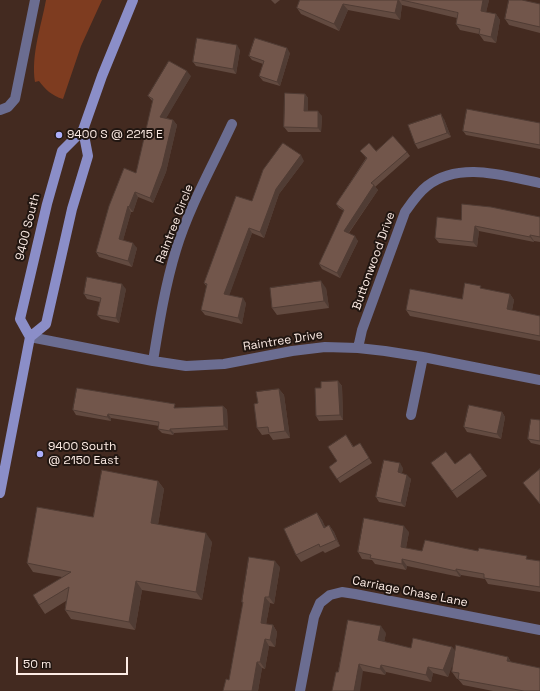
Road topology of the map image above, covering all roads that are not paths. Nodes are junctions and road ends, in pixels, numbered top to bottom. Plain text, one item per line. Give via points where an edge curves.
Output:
1 (35, 0) edge
2 (133, 0) edge
3 (4, 108) edge
4 (232, 124) dead end
5 (83, 130) junction
6 (540, 183) edge
7 (30, 337) junction
8 (358, 348) junction
9 (423, 357) junction
10 (153, 361) junction
11 (540, 380) edge
12 (411, 415) dead end
13 (0, 493) edge
14 (540, 630) edge
15 (300, 691) edge

1 - 3 street via 15,99
2 - 5 main road, 9400 South
4 - 10 street, Raintree Circle via 176,249
5 - 7 main road via 88,156 72,209 46,324
5 - 7 main road, 9400 South via 62,151 47,204 20,319
6 - 8 street, Buttonwood Drive via 480,172 466,172 453,174 427,186 406,212 362,330
7 - 10 street, Raintree Drive
7 - 13 main road
8 - 9 street, Raintree Drive
8 - 10 street, Raintree Drive via 325,347 224,364 186,366
9 - 11 street, Raintree Drive
9 - 12 street
14 - 15 street, Carriage Chase Lane via 355,594 342,592 330,595 320,603 314,617

